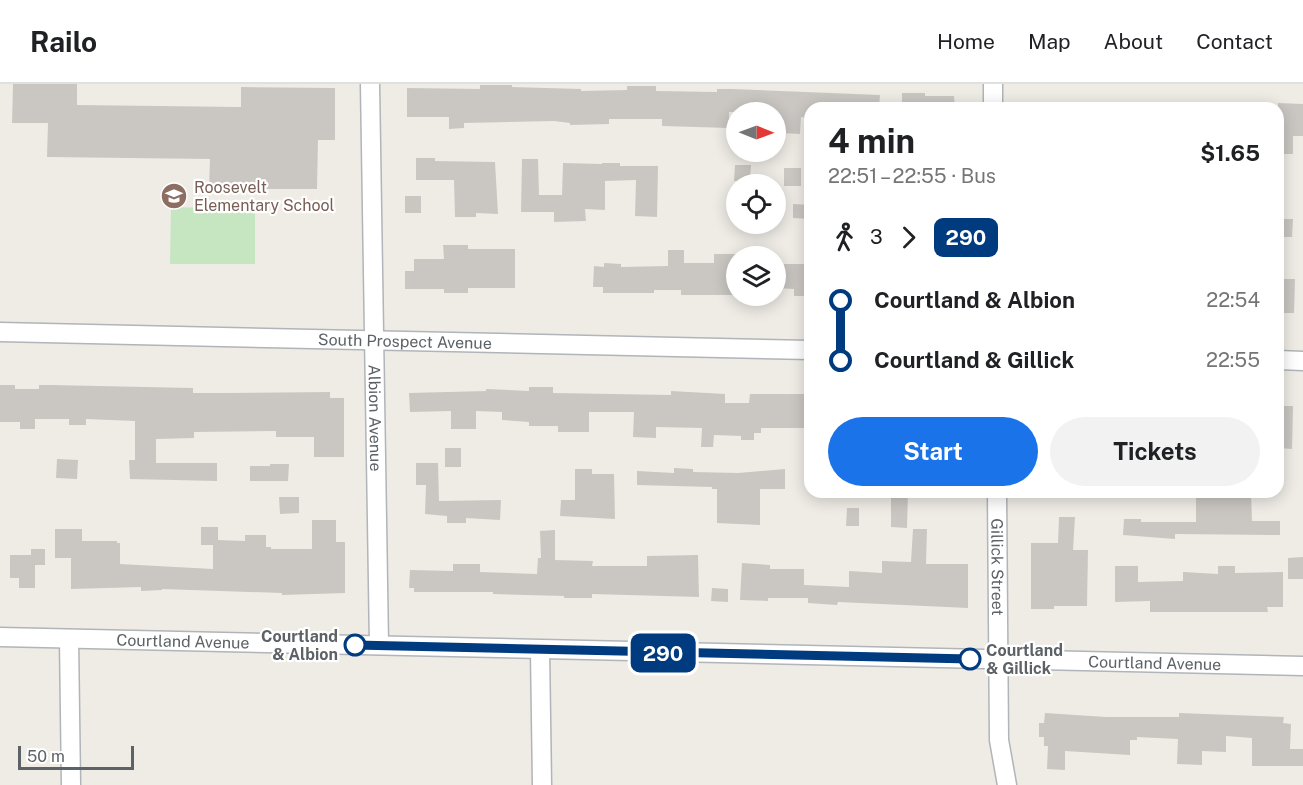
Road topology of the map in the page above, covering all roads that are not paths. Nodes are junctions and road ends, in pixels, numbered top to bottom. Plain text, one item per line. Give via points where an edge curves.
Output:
1 (370, 84) edge
2 (993, 84) edge
3 (993, 102) edge
4 (0, 332) edge
5 (375, 340) junction
6 (804, 350) edge
7 (1284, 360) edge
8 (1303, 360) edge
9 (997, 498) edge
10 (0, 637) edge
11 (69, 639) junction
12 (379, 645) junction
13 (540, 650) junction
14 (998, 660) junction
15 (1303, 666) edge
16 (71, 785) edge
17 (542, 785) edge
18 (1007, 785) edge

1 - 5 street, Albion Avenue
2 - 3 street
4 - 5 street, South Prospect Avenue
5 - 6 street, South Prospect Avenue
5 - 12 street, Albion Avenue
7 - 8 street
9 - 14 street, Gillick Street
10 - 11 street, Courtland Avenue
11 - 12 street, Courtland Avenue
11 - 16 street
12 - 13 street, Courtland Avenue
13 - 14 street, Courtland Avenue
13 - 17 street
14 - 15 street, Courtland Avenue
14 - 18 street, Gillick Street via 999,740

